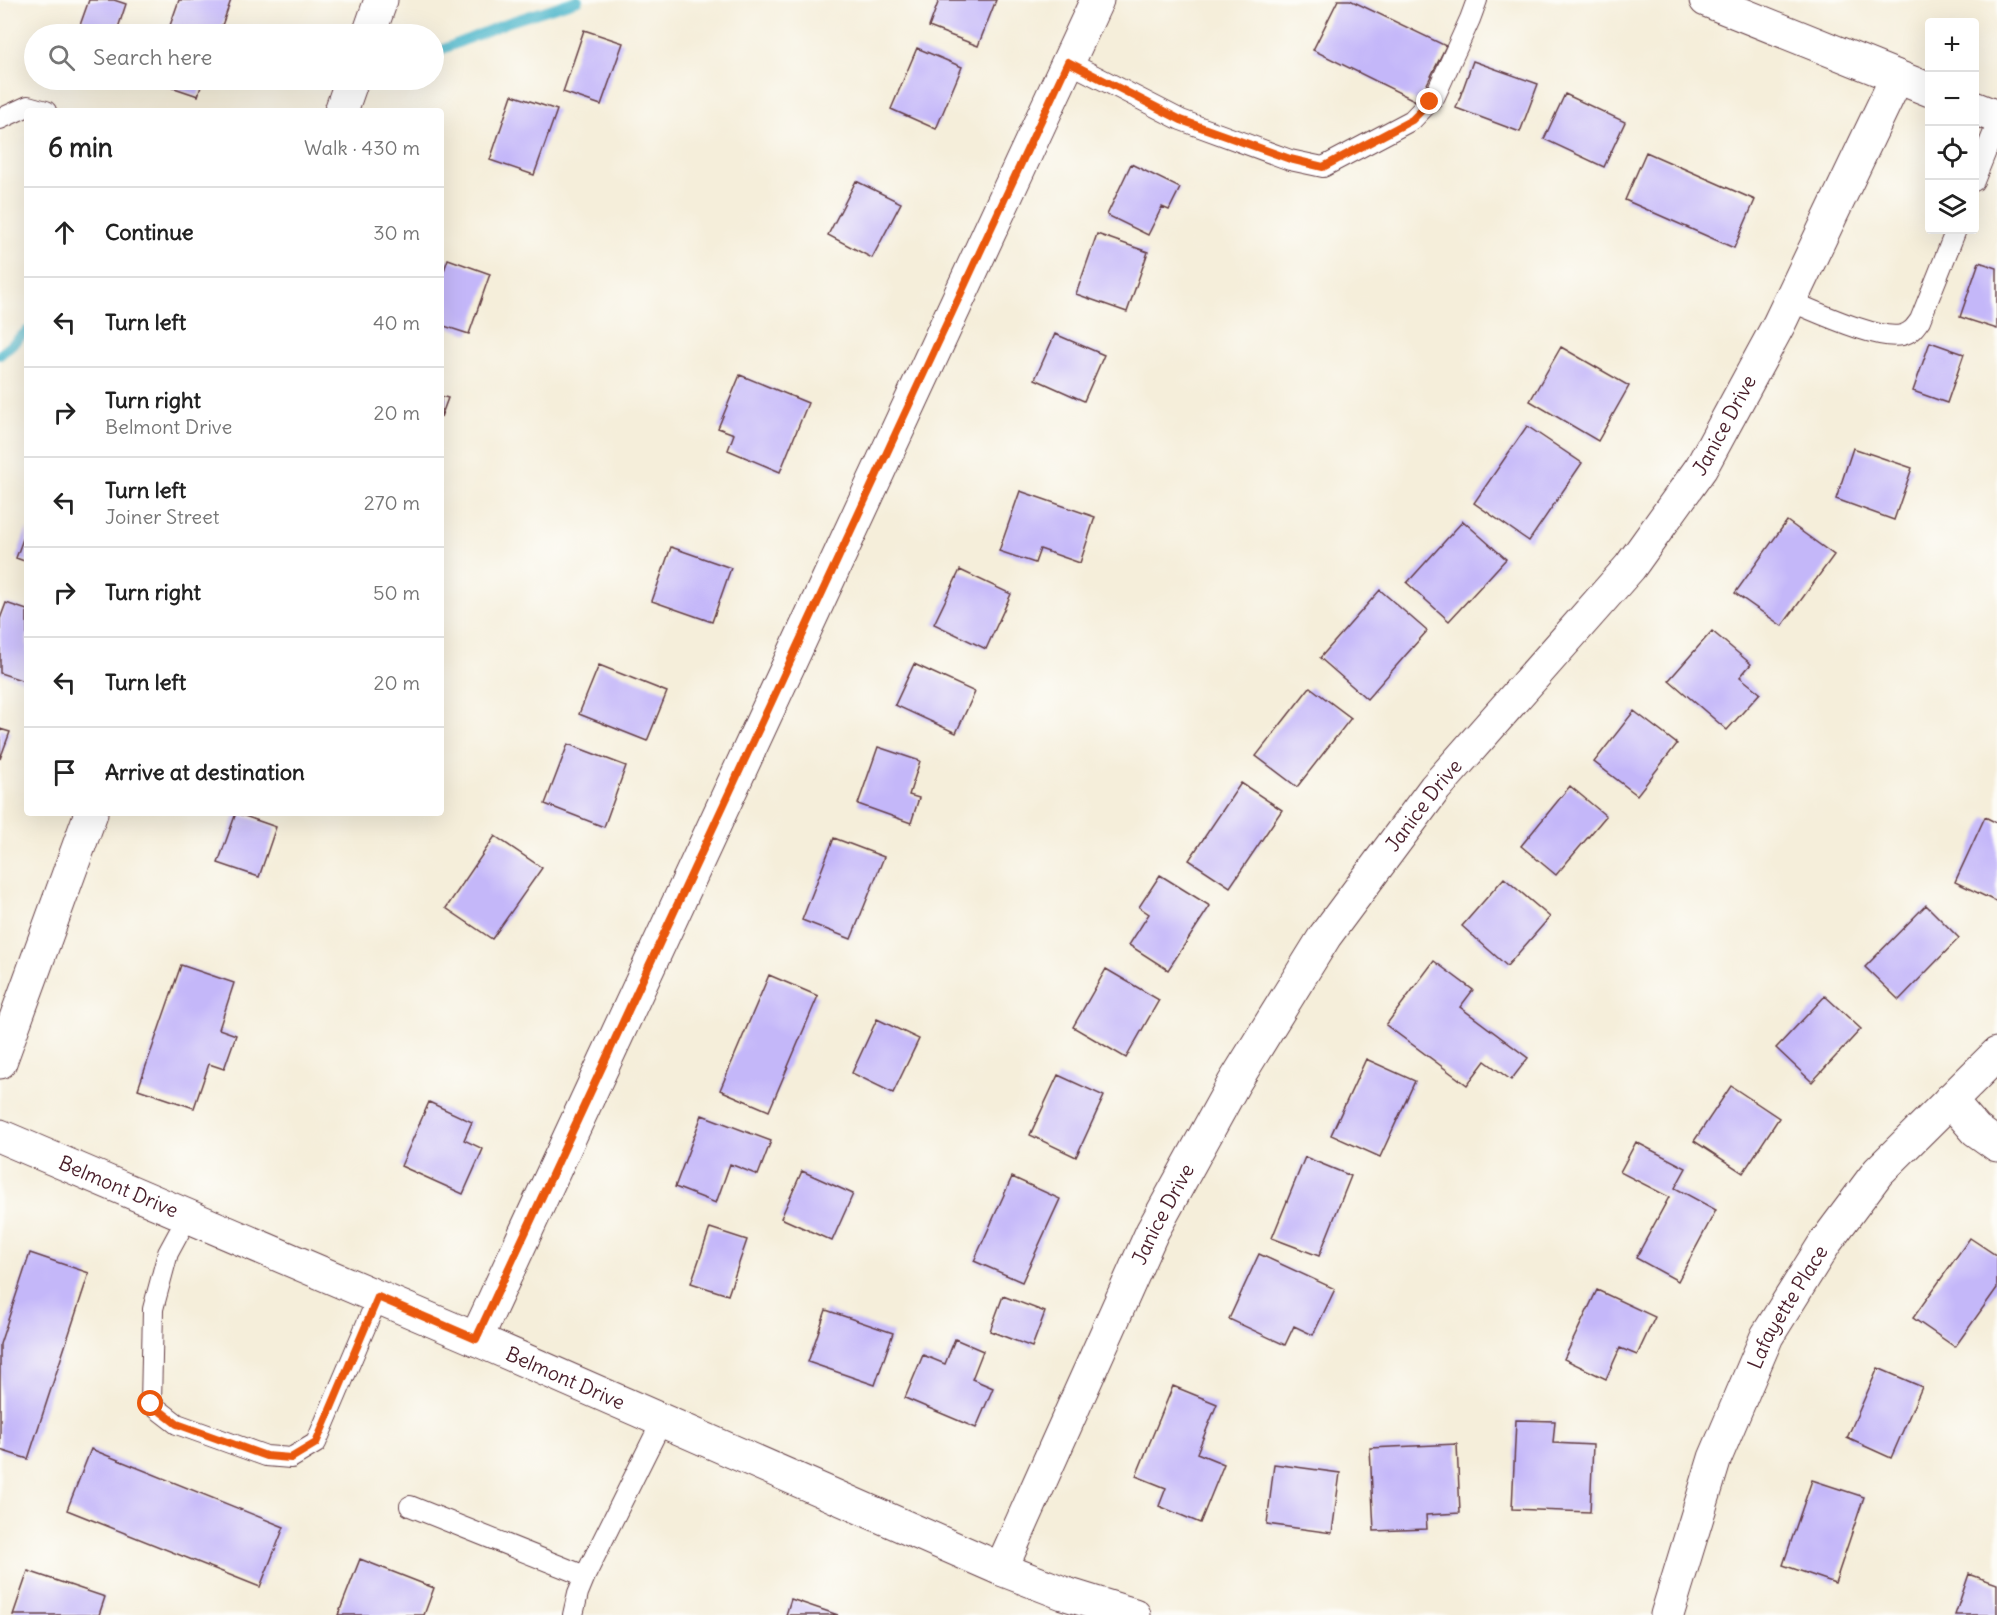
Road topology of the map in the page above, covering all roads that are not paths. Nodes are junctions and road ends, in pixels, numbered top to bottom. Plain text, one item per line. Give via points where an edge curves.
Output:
1 (381, 0) edge
2 (1097, 0) edge
3 (1477, 0) edge
4 (1707, 0) edge
5 (373, 24) edge
6 (1068, 62) junction
7 (1897, 77) junction
8 (1925, 88) edge
9 (348, 90) edge
10 (35, 108) edge
11 (342, 108) edge
12 (1979, 110) edge
13 (1997, 117) edge
14 (0, 119) edge
15 (1997, 124) edge
16 (1974, 180) edge
17 (1954, 234) edge
18 (1790, 301) junction
19 (90, 816) edge
20 (1997, 1054) edge
21 (0, 1062) edge
22 (1950, 1100) junction
23 (0, 1136) edge
24 (1997, 1146) edge
25 (188, 1216) junction
26 (378, 1297) junction
27 (476, 1339) junction
28 (662, 1421) junction
29 (410, 1506) dead end
30 (1001, 1569) junction
31 (585, 1576) junction
32 (573, 1615) edge
33 (1134, 1615) edge
34 (1667, 1615) edge

1 - 5 street
2 - 6 street
3 - 6 lane via 1435,96 1412,120 1323,167 1181,120
4 - 7 street
6 - 27 street
7 - 8 street
7 - 18 street, Janice Drive
9 - 11 street
10 - 14 lane via 28,106
12 - 13 street
15 - 16 lane
17 - 18 lane via 1920,320 1913,330 1902,335 1883,336
18 - 30 street, Janice Drive via 1701,468 1630,567 1435,788 1325,936 1234,1083 1152,1232
19 - 21 street
20 - 22 street, Lafayette Place
22 - 24 street via 1976,1130
22 - 34 street, Lafayette Place via 1878,1172 1824,1243 1767,1336 1715,1458
23 - 25 street, Belmont Drive
25 - 26 street, Belmont Drive
25 - 26 lane via 168,1252 153,1309 151,1404 177,1424 266,1456 291,1458 316,1443
26 - 27 street, Belmont Drive
27 - 28 street, Belmont Drive
28 - 30 street, Belmont Drive
28 - 31 lane
29 - 31 lane
30 - 33 street, Belmont Drive
31 - 32 lane

